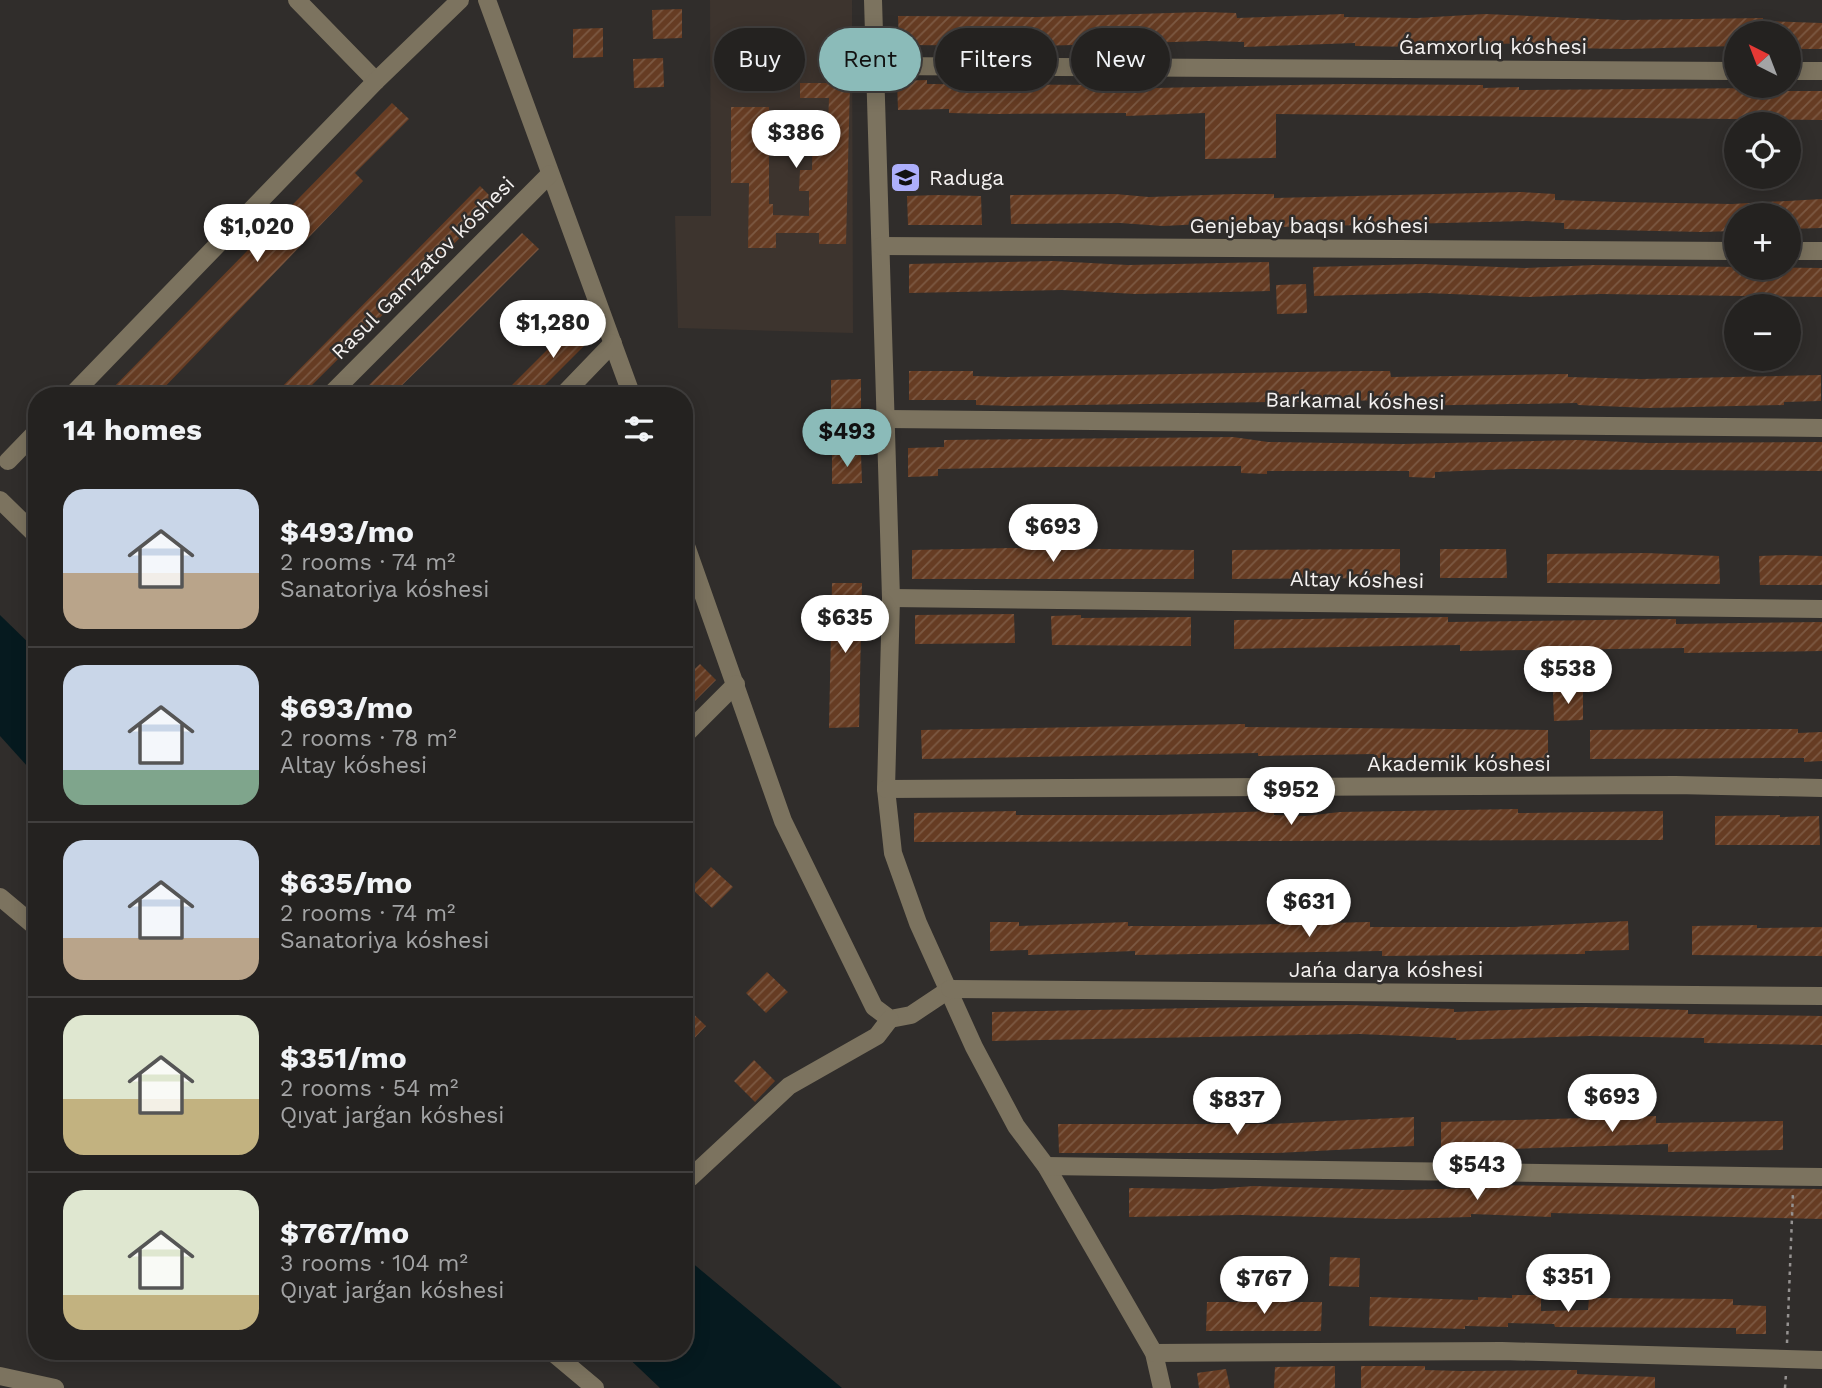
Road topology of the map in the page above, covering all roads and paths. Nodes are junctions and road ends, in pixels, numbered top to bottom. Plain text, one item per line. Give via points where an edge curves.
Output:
1 (297, 0) edge
2 (460, 0) edge
3 (487, 0) edge
4 (873, 0) edge
5 (873, 28) edge
6 (921, 66) edge
7 (1724, 71) edge
8 (1801, 71) edge
9 (1822, 71) edge
10 (376, 81) junction
11 (874, 91) edge
12 (550, 174) junction
13 (881, 246) junction
14 (1724, 251) edge
15 (1801, 251) edge
16 (1822, 251) edge
17 (613, 343) junction
18 (80, 387) edge
19 (337, 387) edge
20 (571, 387) edge
21 (629, 387) edge
22 (887, 419) junction
23 (1822, 428) edge
24 (28, 440) edge
25 (8, 461) dead end
26 (0, 500) edge
27 (28, 527) edge
28 (693, 565) edge
29 (891, 598) junction
30 (1822, 609) edge
31 (736, 684) junction
32 (693, 727) edge
33 (1822, 788) edge
34 (886, 789) junction
35 (0, 897) edge
36 (28, 920) edge
37 (950, 989) junction
38 (1822, 996) edge
39 (890, 1019) junction
40 (1046, 1166) junction
41 (1794, 1174) junction
42 (693, 1175) edge
43 (1822, 1177) edge
44 (1154, 1353) junction
45 (1786, 1357) junction
46 (562, 1360) edge
47 (1822, 1360) edge
48 (0, 1376) edge
49 (55, 1388) edge
50 (595, 1388) edge
51 (1162, 1388) edge
52 (1785, 1388) edge

1 - 10 street
2 - 10 street
3 - 12 street
4 - 5 street
6 - 7 street, Ǵamxorlıq kóshesi
8 - 9 street
10 - 18 street
11 - 13 street
12 - 17 street
12 - 19 street, Rasul Gamzatov kóshesi
13 - 14 street, Genjebay baqsı kóshesi
13 - 22 street
15 - 16 street
17 - 20 street
17 - 21 street
22 - 23 street, Barkamal kóshesi
22 - 29 street
24 - 25 street
26 - 27 street
28 - 31 street
29 - 30 street, Altay kóshesi
29 - 34 street
31 - 32 street
31 - 39 street via 783,821 864,990 874,1007
33 - 34 street, Akademik kóshesi
34 - 37 street via 893,853 918,923
35 - 36 street
37 - 38 street, Jańa darya kóshesi
37 - 39 street via 911,1015
37 - 40 street via 974,1047 1016,1126
39 - 42 street via 877,1036 789,1086
40 - 41 street
40 - 44 street
41 - 43 street
41 - 45 path
44 - 45 street via 1502,1351
44 - 51 street
45 - 47 street
45 - 52 path
46 - 50 street
48 - 49 street

